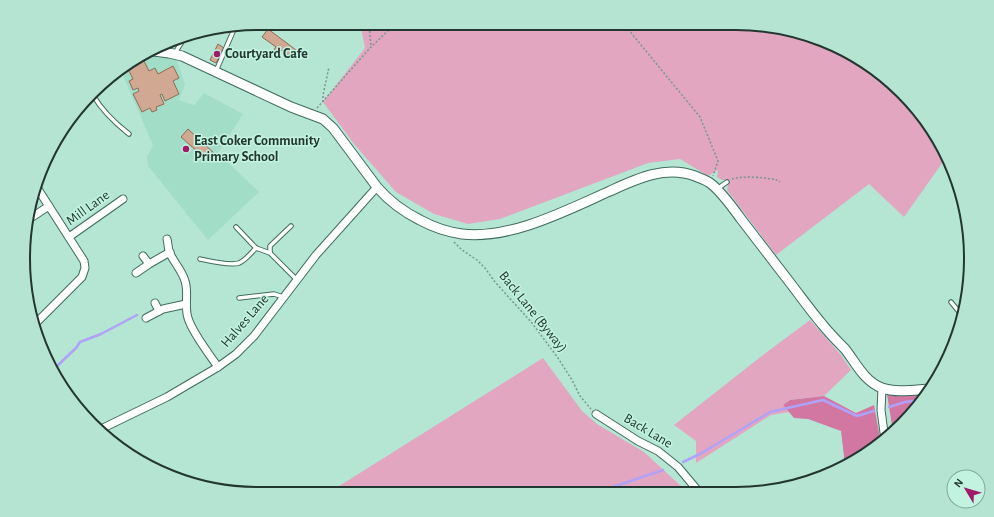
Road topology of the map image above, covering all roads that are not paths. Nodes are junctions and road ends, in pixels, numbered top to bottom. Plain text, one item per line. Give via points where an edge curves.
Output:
1 (233, 31) edge
2 (181, 44) edge
3 (161, 52) edge
4 (174, 54) junction
5 (216, 72) junction
6 (96, 98) edge
7 (129, 134) dead end
8 (727, 182) road end
9 (713, 186) junction
10 (377, 187) junction
11 (40, 192) edge
12 (123, 200) dead end
13 (49, 206) junction
14 (34, 216) edge
15 (291, 226) dead end
16 (236, 227) dead end
17 (69, 237) junction
18 (167, 239) dead end
19 (256, 248) junction
20 (170, 252) junction
21 (270, 253) junction
22 (143, 256) dead end
23 (200, 259) dead end
24 (149, 264) junction
25 (136, 273) dead end
26 (296, 280) junction
27 (284, 297) junction
28 (239, 298) dead end
29 (951, 302) dead end
30 (155, 303) dead end
31 (186, 304) junction
32 (160, 311) junction
33 (958, 311) edge
34 (146, 318) dead end
35 (39, 320) edge
36 (218, 368) junction
37 (882, 388) junction
38 (922, 389) edge
39 (596, 414) road end
40 (105, 427) edge
41 (884, 432) edge
42 (695, 487) edge

1 - 5 lane
2 - 4 lane
3 - 4 street
4 - 5 street
5 - 10 street via 323,119 333,128
6 - 7 lane via 111,118
8 - 9 lane
9 - 10 street via 685,173 655,174 642,177 531,224 493,234 462,234 428,224 412,216
9 - 37 street via 865,377
10 - 26 street, Halves Lane
11 - 13 street, Mill Lane
12 - 17 street, Mill Lane
13 - 14 street
13 - 17 street, Mill Lane
15 - 21 lane via 270,246
16 - 19 lane
17 - 35 street, Mill Lane via 84,261 82,277
18 - 20 street
19 - 21 lane
19 - 23 lane via 238,263 228,264
20 - 24 street
20 - 31 street via 185,281
21 - 26 lane
22 - 24 street
24 - 25 street
26 - 27 street, Halves Lane
27 - 28 lane via 274,294
27 - 36 street, Halves Lane via 254,336
29 - 33 lane
30 - 32 street
31 - 32 street
31 - 36 street via 188,318 194,331
32 - 34 street
36 - 40 street, Halves Lane via 167,397
37 - 38 street via 898,391
37 - 41 street
39 - 42 street, Back Lane via 658,451 678,466

